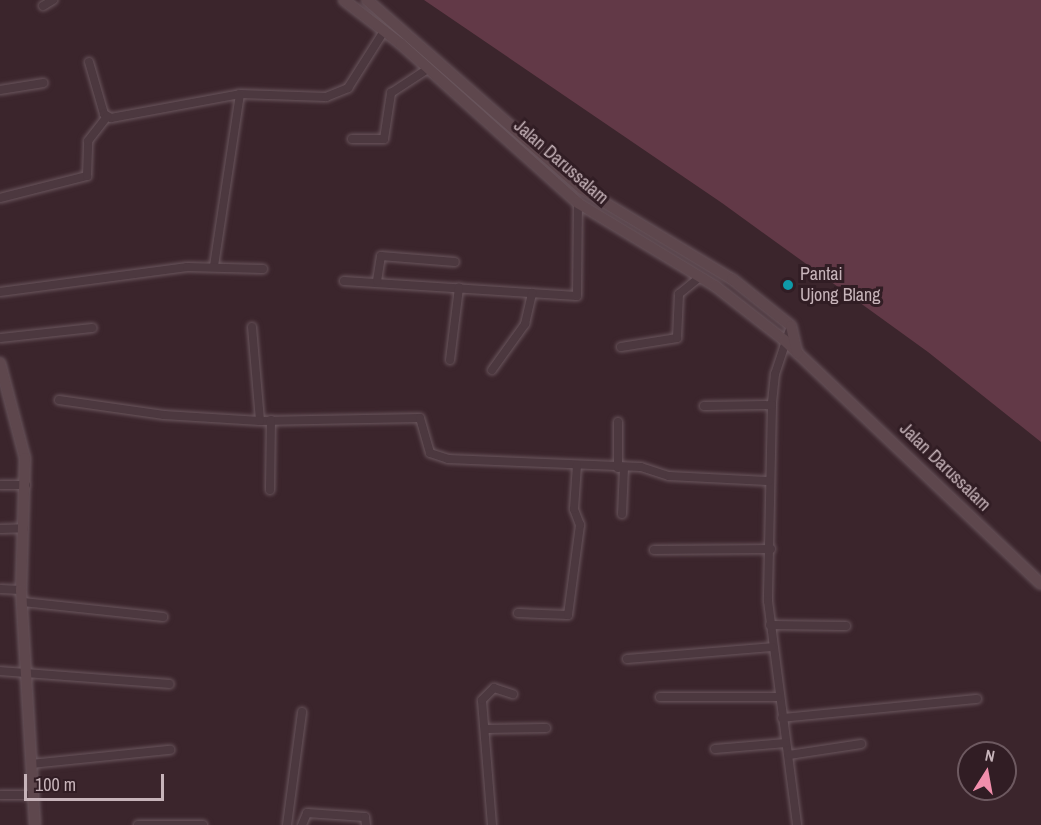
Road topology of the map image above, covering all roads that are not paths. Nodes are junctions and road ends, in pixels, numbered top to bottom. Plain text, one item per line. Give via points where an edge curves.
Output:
1 (52, 0) edge
2 (344, 0) edge
3 (367, 0) edge
4 (44, 6) dead end
5 (384, 31) junction
6 (89, 62) dead end
7 (429, 68) junction
8 (43, 83) dead end
9 (0, 90) edge
10 (240, 94) junction
11 (107, 117) junction
12 (352, 139) dead end
13 (0, 198) edge
14 (578, 203) junction
15 (455, 262) dead end
16 (214, 266) junction
17 (263, 269) dead end
18 (700, 276) junction
19 (344, 281) dead end
20 (377, 281) junction
21 (459, 288) junction
22 (0, 292) edge
23 (532, 293) junction
24 (791, 326) junction
25 (92, 327) dead end
26 (252, 327) dead end
27 (0, 338) edge
28 (784, 340) junction
29 (621, 346) dead end
30 (797, 353) junction
31 (450, 360) dead end
32 (0, 363) edge
33 (492, 370) dead end
34 (59, 400) dead end
35 (15, 404) junction
36 (0, 405) edge
37 (772, 405) junction
38 (704, 406) dead end
39 (271, 420) junction
40 (260, 421) junction
41 (618, 422) dead end
42 (578, 465) junction
43 (621, 468) junction
44 (769, 481) junction
45 (0, 485) edge
46 (26, 485) junction
47 (270, 490) dead end
48 (622, 514) dead end
49 (24, 528) junction
50 (0, 529) edge
51 (771, 549) junction
52 (654, 550) dead end
53 (1041, 584) edge
54 (0, 589) edge
55 (21, 590) junction
56 (23, 602) junction
57 (518, 613) dead end
58 (163, 617) dead end
59 (770, 625) junction
60 (846, 627) dead end
61 (772, 647) junction
62 (627, 659) dead end
63 (0, 671) edge
64 (26, 672) junction
65 (170, 684) dead end
66 (513, 694) dead end
67 (660, 697) dead end
68 (778, 697) junction
69 (977, 699) dead end
70 (302, 712) dead end
71 (782, 718) junction
72 (546, 728) dead end
73 (484, 729) junction
74 (786, 743) junction
75 (861, 744) dead end
76 (715, 749) dead end
77 (170, 750) dead end
78 (789, 754) junction
79 (31, 764) junction
80 (0, 795) edge
81 (32, 795) junction
82 (35, 825) edge
83 (138, 825) edge
84 (203, 825) edge
85 (286, 825) edge
86 (302, 825) edge
87 (366, 825) edge
88 (492, 825) edge
89 (797, 825) edge

1 - 4 street
2 - 5 street, Jalan Darussalam
3 - 24 street, Jalan Darussalam via 582,189 732,279
5 - 7 street, Jalan Darussalam
5 - 10 street via 348,88 336,96
6 - 11 street
7 - 12 street via 391,93 384,139
7 - 14 street, Jalan Darussalam
8 - 9 street
10 - 11 street
10 - 16 street
11 - 13 street via 88,141 87,176
14 - 18 street, Jalan Darussalam
14 - 23 street via 579,295
15 - 20 street via 381,256
16 - 17 street
16 - 22 street
18 - 28 street, Jalan Darussalam
18 - 29 street via 679,294 676,338
19 - 20 street
20 - 21 street
21 - 23 street
21 - 31 street
23 - 33 street via 525,324
24 - 28 street
24 - 30 street
25 - 27 street
26 - 40 street
28 - 30 street, Jalan Darussalam
28 - 37 street
30 - 53 street, Jalan Darussalam
32 - 35 street
34 - 40 street via 164,415
35 - 36 street
35 - 46 street
37 - 38 street
37 - 44 street
39 - 40 street
39 - 42 street via 420,418 430,453 436,457
39 - 47 street
41 - 43 street
42 - 43 street
42 - 57 street via 574,509 580,525 568,615
43 - 44 street via 669,476
43 - 48 street
44 - 51 street
45 - 46 street
46 - 49 street
49 - 50 street
49 - 55 street
51 - 52 street
51 - 59 street
54 - 55 street
55 - 56 street
56 - 58 street
56 - 64 street
59 - 60 street
59 - 61 street
61 - 62 street
61 - 68 street
63 - 64 street
64 - 65 street
64 - 79 street
66 - 73 street via 494,688 483,696
67 - 68 street
68 - 71 street
69 - 71 street
70 - 85 street
71 - 74 street
72 - 73 street
73 - 88 street
74 - 76 street
74 - 78 street
75 - 78 street
77 - 79 street
78 - 89 street
79 - 81 street
80 - 81 street
81 - 82 street
83 - 84 street
86 - 87 street via 307,813 365,817

